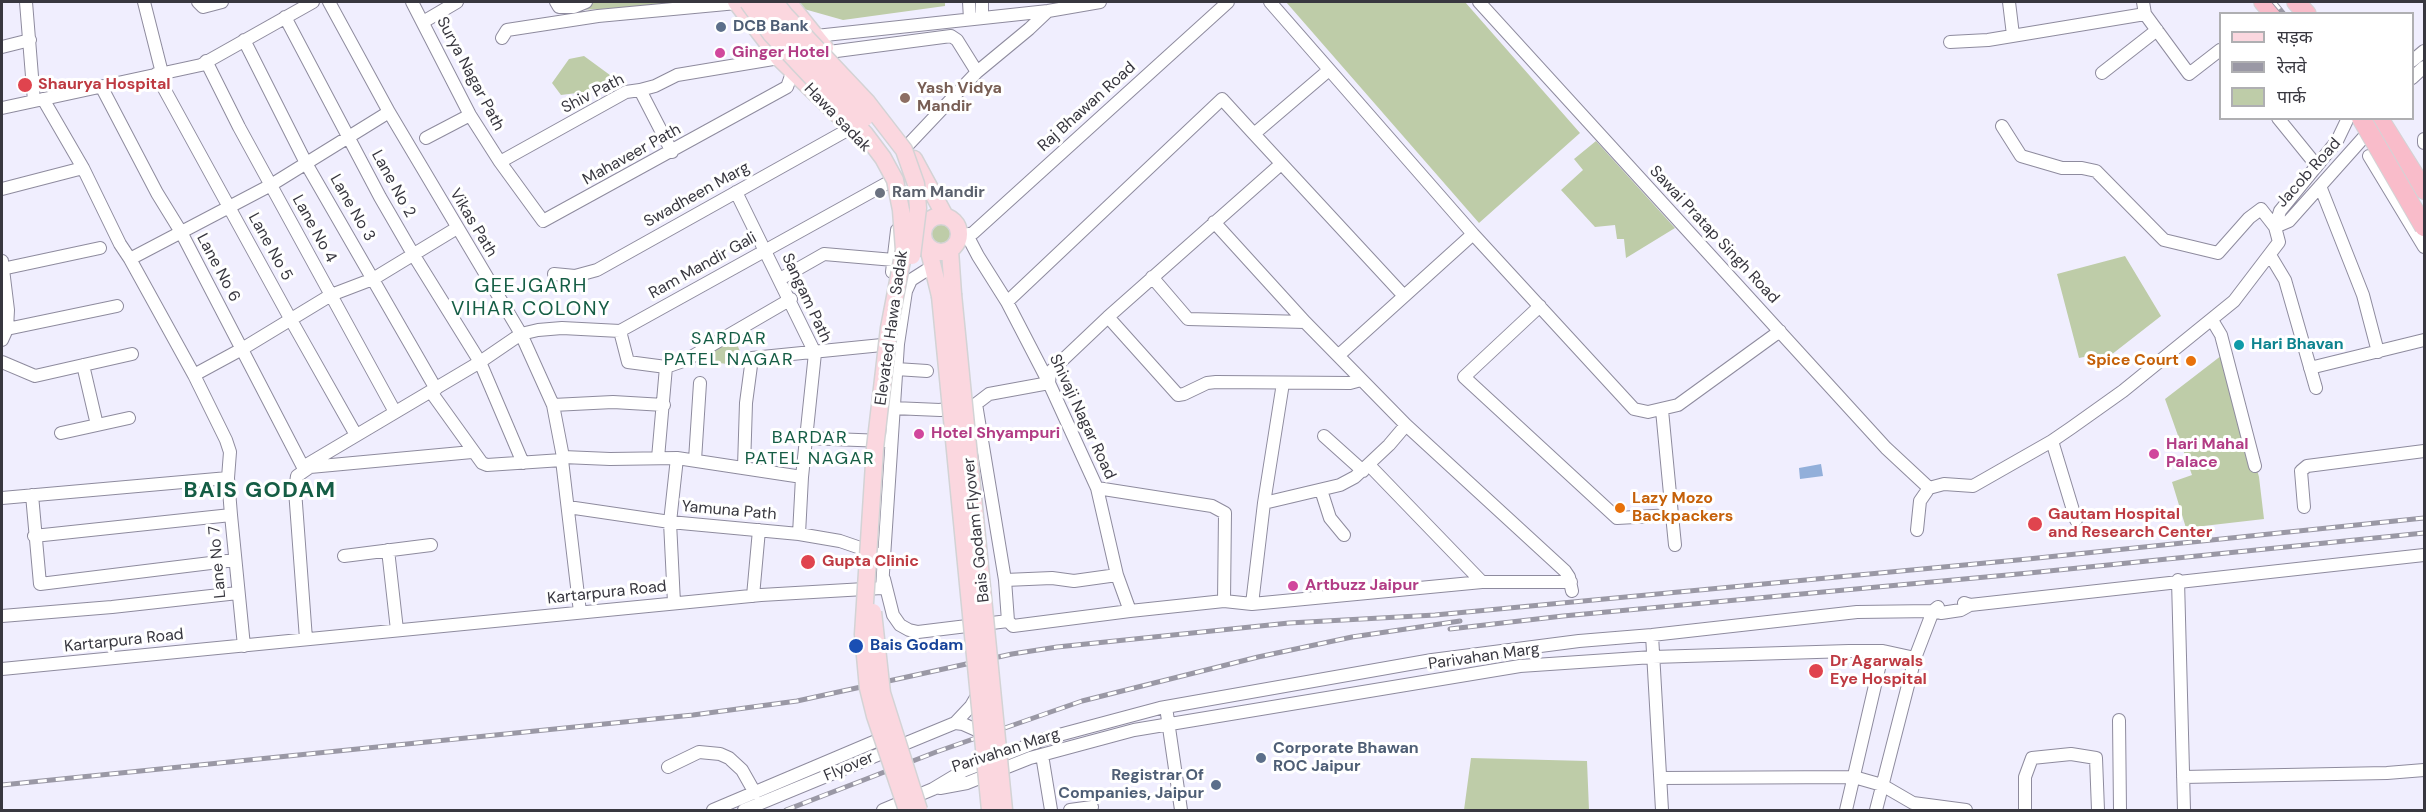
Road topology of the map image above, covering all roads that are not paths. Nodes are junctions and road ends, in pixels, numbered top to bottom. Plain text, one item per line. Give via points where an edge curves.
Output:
1 (26, 2) edge
2 (144, 2) edge
3 (198, 2) edge
4 (222, 2) edge
5 (313, 2) edge
6 (329, 2) edge
7 (412, 2) edge
8 (457, 2) edge
9 (556, 2) edge
10 (586, 2) edge
11 (741, 2) edge
12 (764, 2) edge
13 (776, 2) edge
14 (788, 2) edge
15 (969, 2) edge
16 (982, 2) edge
17 (1098, 2) edge
18 (1228, 2) edge
19 (1270, 2) edge
20 (1479, 2) edge
21 (2009, 2) edge
22 (1062, 5) edge
23 (2144, 8) edge
24 (1048, 10) junction
25 (285, 17) junction
26 (976, 18) junction
27 (423, 22) junction
28 (2157, 30) junction
29 (2013, 35) junction
30 (816, 36) junction
31 (502, 38) dead end
32 (30, 40) junction
33 (244, 40) junction
34 (1950, 42) dead end
35 (2, 47) edge
36 (2219, 51) edge
37 (829, 52) junction
38 (779, 58) junction
39 (207, 61) junction
40 (1329, 70) junction
41 (977, 72) junction
42 (792, 73) junction
43 (2102, 73) dead end
44 (159, 74) junction
45 (853, 80) junction
46 (101, 86) junction
47 (640, 90) junction
48 (39, 100) junction
49 (826, 104) junction
50 (2, 108) edge
51 (389, 112) junction
52 (470, 115) junction
53 (2280, 120) edge
54 (2347, 120) edge
55 (2372, 120) edge
56 (2389, 120) edge
57 (2002, 126) dead end
58 (851, 128) junction
59 (1254, 134) junction
60 (348, 136) junction
61 (426, 138) dead end
62 (907, 146) junction
63 (672, 152) junction
64 (2369, 156) dead end
65 (500, 162) junction
66 (1281, 164) junction
67 (307, 165) junction
68 (2317, 166) junction
69 (2424, 167) edge
70 (83, 168) junction
71 (889, 182) junction
72 (271, 185) junction
73 (2320, 186) junction
74 (2, 189) edge
75 (2424, 190) edge
76 (736, 192) junction
77 (229, 208) junction
78 (2424, 212) edge
79 (945, 216) junction
80 (898, 218) junction
81 (1214, 222) junction
82 (2275, 227) junction
83 (2424, 227) edge
84 (457, 228) junction
85 (181, 232) junction
86 (1473, 234) junction
87 (959, 240) junction
88 (924, 241) junction
89 (2424, 247) edge
90 (100, 248) dead end
91 (765, 250) junction
92 (413, 254) junction
93 (899, 255) junction
94 (2270, 255) junction
95 (130, 259) junction
96 (2, 266) edge
97 (554, 274) dead end
98 (921, 274) junction
99 (1152, 277) junction
100 (373, 279) junction
101 (780, 279) junction
102 (331, 295) junction
103 (947, 295) junction
104 (1404, 296) junction
105 (791, 299) junction
106 (1007, 302) junction
107 (117, 306) dead end
108 (1540, 306) junction
109 (1108, 317) junction
110 (291, 320) junction
111 (2212, 320) junction
112 (1305, 322) junction
113 (620, 331) junction
114 (1780, 332) junction
115 (3, 333) edge
116 (521, 334) junction
117 (2424, 340) edge
118 (898, 344) junction
119 (882, 346) junction
120 (242, 349) junction
121 (2378, 352) junction
122 (815, 353) junction
123 (132, 354) dead end
124 (1339, 355) junction
125 (2, 362) edge
126 (480, 362) junction
127 (83, 365) junction
128 (666, 368) junction
129 (2310, 368) junction
130 (896, 369) junction
131 (927, 371) dead end
132 (194, 375) junction
133 (1361, 380) junction
134 (700, 383) dead end
135 (1049, 383) junction
136 (1283, 383) junction
137 (2316, 388) dead end
138 (434, 390) junction
139 (976, 404) junction
140 (553, 405) junction
141 (664, 405) junction
142 (893, 408) junction
143 (1662, 410) junction
144 (394, 412) junction
145 (129, 418) dead end
146 (97, 425) junction
147 (1406, 425) junction
148 (61, 433) dead end
149 (356, 435) junction
150 (1324, 436) dead end
151 (806, 438) junction
152 (874, 440) junction
153 (891, 441) junction
154 (2052, 441) junction
155 (2424, 451) edge
156 (472, 452) junction
157 (563, 458) junction
158 (658, 458) junction
159 (677, 458) junction
160 (695, 460) junction
161 (523, 463) junction
162 (2255, 466) dead end
163 (744, 467) junction
164 (1366, 468) junction
165 (802, 477) junction
166 (228, 478) junction
167 (1097, 488) junction
168 (1929, 488) junction
169 (1320, 490) junction
170 (32, 495) junction
171 (2, 498) edge
172 (1264, 503) junction
173 (568, 507) junction
174 (2304, 507) dead end
175 (231, 515) junction
176 (1672, 515) junction
177 (2076, 520) dead end
178 (670, 522) junction
179 (759, 530) junction
180 (1917, 530) dead end
181 (799, 534) junction
182 (1344, 535) dead end
183 (34, 536) junction
184 (431, 545) dead end
185 (1675, 545) dead end
186 (865, 549) junction
187 (388, 550) junction
188 (2424, 555) edge
189 (344, 556) dead end
190 (884, 556) junction
191 (235, 560) junction
192 (1118, 575) junction
193 (1005, 580) junction
194 (2178, 580) junction
195 (1482, 582) junction
196 (883, 584) junction
197 (863, 590) junction
198 (238, 593) junction
199 (753, 596) junction
200 (1224, 601) junction
201 (674, 603) junction
202 (1252, 604) junction
203 (1130, 611) junction
204 (1933, 611) junction
205 (579, 612) junction
206 (2, 616) edge
207 (1008, 621) junction
208 (398, 630) junction
209 (1652, 635) junction
210 (306, 639) junction
211 (244, 646) junction
212 (1883, 651) junction
213 (1653, 657) junction
214 (1915, 658) junction
215 (2, 669) edge
216 (978, 694) junction
217 (1166, 707) junction
218 (2119, 720) dead end
219 (955, 723) junction
220 (1167, 724) junction
221 (981, 732) junction
222 (883, 738) dead end
223 (1042, 755) junction
224 (668, 767) dead end
225 (2424, 770) edge
226 (1854, 777) junction
227 (2183, 777) junction
228 (1661, 778) junction
229 (1882, 785) junction
230 (933, 789) junction
231 (755, 793) junction
232 (1092, 807) dead end
233 (902, 808) edge
234 (713, 810) edge
235 (744, 810) edge
236 (883, 810) edge
237 (919, 810) edge
238 (990, 810) edge
239 (1004, 810) edge
240 (1052, 810) edge
241 (1070, 810) edge
242 (1181, 810) edge
243 (1662, 810) edge
244 (1845, 810) edge
245 (1876, 810) edge
246 (1966, 810) edge
247 (2025, 810) edge
248 (2098, 810) edge
249 (2120, 810) edge
250 (2184, 810) edge

1 - 32 street
2 - 44 street, Lane No 5
3 - 4 street via 203,8
5 - 25 street
6 - 51 street, Vikas Path
7 - 27 street, Surya Nagar Path
8 - 27 street
9 - 10 street via 559,7 574,7
11 - 31 street via 598,16 507,30
11 - 38 main road, Hawa sadak
11 - 93 main road, Elevated Hawa Sadak, bridge via 884,158 895,180 901,210
12 - 93 main road, bridge via 894,154 910,205
13 - 237 main road, Elevated Hawa Sadak, bridge via 873,109 904,150 916,183 918,208 913,250 894,340 873,603 882,693
14 - 30 main road, Hawa sadak
15 - 26 street
16 - 26 street
17 - 22 street
18 - 87 street, Raj Bhawan Road via 973,233
19 - 40 street
20 - 114 street, Sawai Pratap Singh Road
21 - 29 street
22 - 24 street
23 - 28 street
23 - 29 street
24 - 26 street
24 - 41 street
25 - 33 street
25 - 60 street, Lane No 2
26 - 30 street
27 - 52 street, Surya Nagar Path
28 - 36 street via 2189,74
28 - 43 street
29 - 34 street
30 - 37 main road, Hawa sadak
32 - 35 street
32 - 48 street
33 - 39 street
33 - 67 street, Lane No 3
37 - 41 street via 951,36
37 - 45 main road, Hawa sadak
38 - 42 main road, Hawa sadak
38 - 47 street via 677,75
39 - 44 street
39 - 72 street, Lane No 4
40 - 59 street
40 - 86 street
41 - 62 street
42 - 49 main road, Hawa sadak
42 - 63 street, Mahaveer Path via 787,87
44 - 46 street
44 - 77 street, Lane No 5
45 - 49 main road
45 - 62 main road, Hawa sadak
46 - 48 street
46 - 85 street, Lane No 6
47 - 63 street, Shiv Path
47 - 65 street, Shiv Path via 626,92
48 - 50 street
48 - 70 street
49 - 58 main road, Hawa sadak
51 - 60 street
51 - 84 street, Vikas Path
52 - 61 street
52 - 65 street, Surya Nagar Path
53 - 68 street
54 - 68 street, Jacob Road via 2337,141
55 - 73 street, Jacob Road
55 - 75 highway
55 - 78 highway
55 - 83 highway, bridge
56 - 69 highway
57 - 82 street via 2021,156 2062,168 2096,171 2164,240 2218,253 2261,209
58 - 71 main road, Hawa sadak
58 - 76 street, Swadheen Marg
59 - 66 street
59 - 106 street via 1221,99
60 - 67 street
60 - 92 street, Lane No 2
62 - 79 main road, Hawa sadak
63 - 65 street, Mahaveer Path via 546,221 541,220
64 - 89 street
66 - 81 street
66 - 104 street
67 - 72 street
67 - 100 street, Lane No 3
68 - 82 street, Jacob Road via 2280,211
70 - 74 street
70 - 95 street
71 - 80 main road, Hawa sadak
71 - 91 street, Ram Mandir Gali
72 - 77 street
72 - 102 street, Lane No 4
73 - 82 street, Jacob Road via 2289,221
73 - 121 street via 2363,295
76 - 91 street, Sangam Path
76 - 97 street, Swadheen Marg via 597,270 575,276
77 - 85 street
77 - 110 street, Lane No 5
79 - 87 main road via 957,225
79 - 88 main road via 928,220
80 - 88 main road
80 - 93 street
81 - 99 street
81 - 112 street
82 - 94 street via 2279,242
84 - 92 street
84 - 116 street, Vikas Path
85 - 95 street
85 - 120 street, Lane No 6
86 - 104 street
86 - 108 street
87 - 88 main road via 939,252
87 - 103 main road, Bais Godam Flyover
87 - 106 street, Shivaji Nagar Road via 978,256
88 - 98 main road, Bais Godam Flyover
90 - 96 street
91 - 101 street, Sangam Path
91 - 113 street, Ram Mandir Gali
92 - 100 street
92 - 126 street, Lane No 2
93 - 98 street
93 - 101 street via 824,254
93 - 119 street
93 - 233 main road, Elevated Hawa Sadak, bridge via 875,448 863,634 868,688
94 - 111 street via 2234,302
94 - 129 street via 2285,280
95 - 132 street, Lane No 7
96 - 115 street via 9,310
98 - 103 main road, Bais Godam Flyover
98 - 118 street via 906,291
99 - 109 street
99 - 112 street via 1188,319
100 - 102 street
100 - 138 street, Lane No 3
101 - 105 street, Sangam Path
102 - 110 street
102 - 144 street, Lane No 4
103 - 216 main road, Bais Godam Flyover, bridge
103 - 239 main road, Bais Godam Flyover, bridge
104 - 124 street
105 - 122 street, Sangam Path
105 - 128 street
106 - 135 street, Shivaji Nagar Road
107 - 115 street
108 - 143 street via 1634,409
108 - 176 street via 1464,376 1617,518
109 - 135 street via 1050,372
109 - 136 street via 1178,395 1207,383
110 - 120 street
110 - 149 street, Lane No 5
111 - 154 street
111 - 162 street via 2221,335
112 - 124 street
113 - 116 street via 562,328
113 - 128 street via 628,362
114 - 143 street via 1678,405
114 - 168 street, Sawai Pratap Singh Road via 1886,448
116 - 126 street
116 - 140 street, Vikas Path
117 - 121 street
118 - 119 street
118 - 130 street
119 - 122 street
119 - 152 street
120 - 132 street
120 - 149 street, Lane No 6 via 303,466
121 - 129 street
122 - 151 street, Sangam Path
122 - 163 street via 752,358
123 - 127 street
124 - 133 street
125 - 127 street via 35,376
126 - 138 street
126 - 161 street, Lane No 2
127 - 146 street
128 - 141 street
129 - 137 street
130 - 131 street
130 - 142 street
132 - 166 street, Lane No 7 via 230,452
133 - 136 street
133 - 147 street
134 - 160 street
135 - 139 street via 989,394
135 - 167 street, Shivaji Nagar Road
136 - 172 street
138 - 144 street
138 - 156 street, Lane No 3
139 - 142 street via 940,410
139 - 193 street
140 - 141 street
140 - 157 street, Vikas Path
141 - 158 street
142 - 153 street
143 - 176 street
144 - 149 street
145 - 146 street
146 - 148 street
147 - 164 street
147 - 195 street via 1565,571 1571,587
150 - 164 street
151 - 152 street
151 - 165 street, Sangam Path
152 - 153 street
152 - 186 street
153 - 190 street
154 - 168 street via 1973,486 1944,483
154 - 177 street
155 - 174 street via 2307,466 2301,471
156 - 161 street via 487,465
156 - 210 street via 310,467 297,476
157 - 158 street
157 - 161 street
157 - 173 street, Vikas Path
158 - 159 street
159 - 160 street
159 - 178 street
160 - 163 street
163 - 165 street
164 - 169 street via 1340,485
164 - 195 street
165 - 181 street, Sangam Path
166 - 170 street
166 - 175 street, Lane No 7
167 - 192 street, Shivaji Nagar Road
167 - 200 street via 1212,506 1225,513
168 - 180 street via 1920,501
169 - 172 street
169 - 182 street via 1330,518
170 - 171 street
170 - 183 street
172 - 202 street
173 - 178 street, Yamuna Path
173 - 205 street, Vikas Path
175 - 183 street
175 - 191 street, Lane No 7
176 - 185 street
178 - 179 street, Yamuna Path
178 - 201 street
179 - 181 street, Yamuna Path
179 - 199 street
181 - 186 street, Yamuna Path
183 - 191 street via 40,584
184 - 187 street
186 - 190 street, Yamuna Path
186 - 197 street
187 - 189 street
187 - 208 street
188 - 194 street, Parivahan Marg
190 - 196 street
191 - 198 street, Lane No 7
192 - 193 street via 1074,581
192 - 203 street, Shivaji Nagar Road
193 - 207 street
194 - 204 street, Parivahan Marg via 1970,605 1959,602 1940,605
194 - 227 street
195 - 202 street
196 - 197 street, Kartarpura Road
196 - 207 street via 894,615 909,630
197 - 199 street, Kartarpura Road
198 - 206 street
198 - 211 street, Lane No 7
199 - 201 street, Kartarpura Road
200 - 202 street
200 - 203 street
201 - 205 street, Kartarpura Road
203 - 207 street via 1012,626
204 - 209 street, Parivahan Marg via 1857,612
204 - 214 street
205 - 208 street, Kartarpura Road
208 - 210 street, Kartarpura Road
209 - 213 street
209 - 217 street, Parivahan Marg via 1432,660
210 - 211 street, Kartarpura Road
211 - 215 street, Kartarpura Road
212 - 213 street, Parivahan Marg
212 - 214 street, Parivahan Marg
212 - 226 street
213 - 220 street, Parivahan Marg via 1520,666
213 - 228 street
214 - 229 street
216 - 219 street, Flyover
216 - 221 main road, Bais Godam Flyover, bridge
217 - 220 street
217 - 230 street, Parivahan Marg via 1044,739 963,771
218 - 249 street
219 - 221 street
219 - 235 street, Flyover, bridge
220 - 223 street, Parivahan Marg
220 - 242 street
221 - 238 main road, Bais Godam Flyover, bridge
222 - 231 street
223 - 230 street, Parivahan Marg via 967,783
223 - 240 street
224 - 231 street via 699,752 720,754 742,770
225 - 227 street
226 - 228 street
226 - 229 street
226 - 244 street
227 - 250 street
228 - 243 street
229 - 245 street
229 - 246 street via 1913,803
230 - 233 street
231 - 234 street
232 - 241 street
233 - 236 street
247 - 248 street via 2025,777 2032,758 2071,754 2096,758

